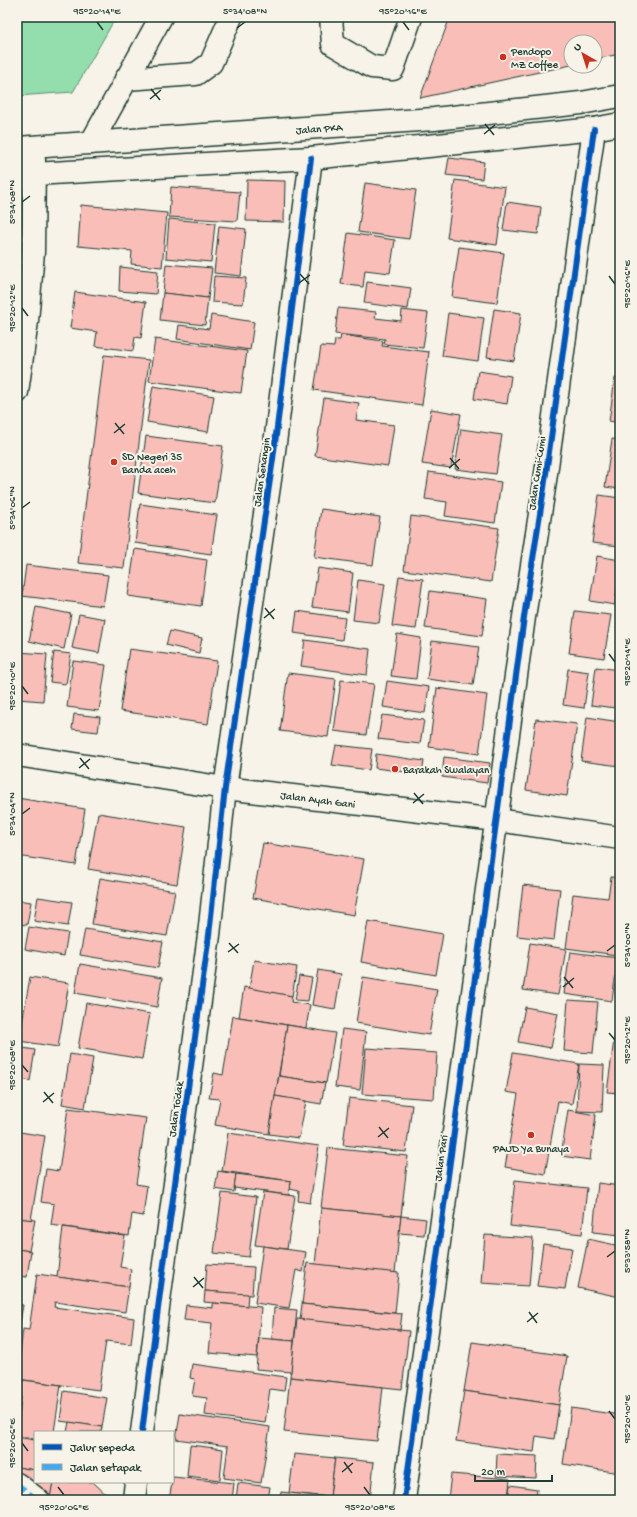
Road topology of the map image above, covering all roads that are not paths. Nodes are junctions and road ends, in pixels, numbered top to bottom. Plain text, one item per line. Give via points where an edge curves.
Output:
1 (161, 17) edge
2 (231, 17) edge
3 (331, 17) edge
4 (412, 17) edge
5 (126, 79) junction
6 (620, 96) edge
7 (620, 124) edge
8 (594, 129) junction
9 (91, 143) junction
10 (25, 147) edge
11 (311, 158) junction
12 (26, 174) edge
13 (17, 392) edge
14 (17, 755) edge
15 (225, 788) junction
16 (496, 820) junction
17 (620, 838) edge
18 (142, 1431) edge
19 (136, 1483) edge
20 (17, 1484) edge
21 (38, 1500) edge
22 (134, 1500) edge
23 (404, 1500) edge

1 - 5 street
2 - 5 street via 210,63 196,74
3 - 4 street via 333,44 372,67 393,69
5 - 9 street
6 - 9 street, Jalan PKA via 581,103 434,119
7 - 8 street
8 - 11 street
8 - 16 street, Jalan Cumi-Cumi
9 - 10 street, Jalan PKA
10 - 12 street
11 - 12 street
11 - 15 street, Jalan Senangin via 273,459
12 - 13 street via 33,252
14 - 15 street, Jalan Ayah Gani
15 - 16 street, Jalan Ayah Gani
15 - 18 street, Jalan Todak via 209,935
16 - 17 street, Jalan Ayah Gani
16 - 23 street, Jalan Pari
19 - 22 street
20 - 21 street

